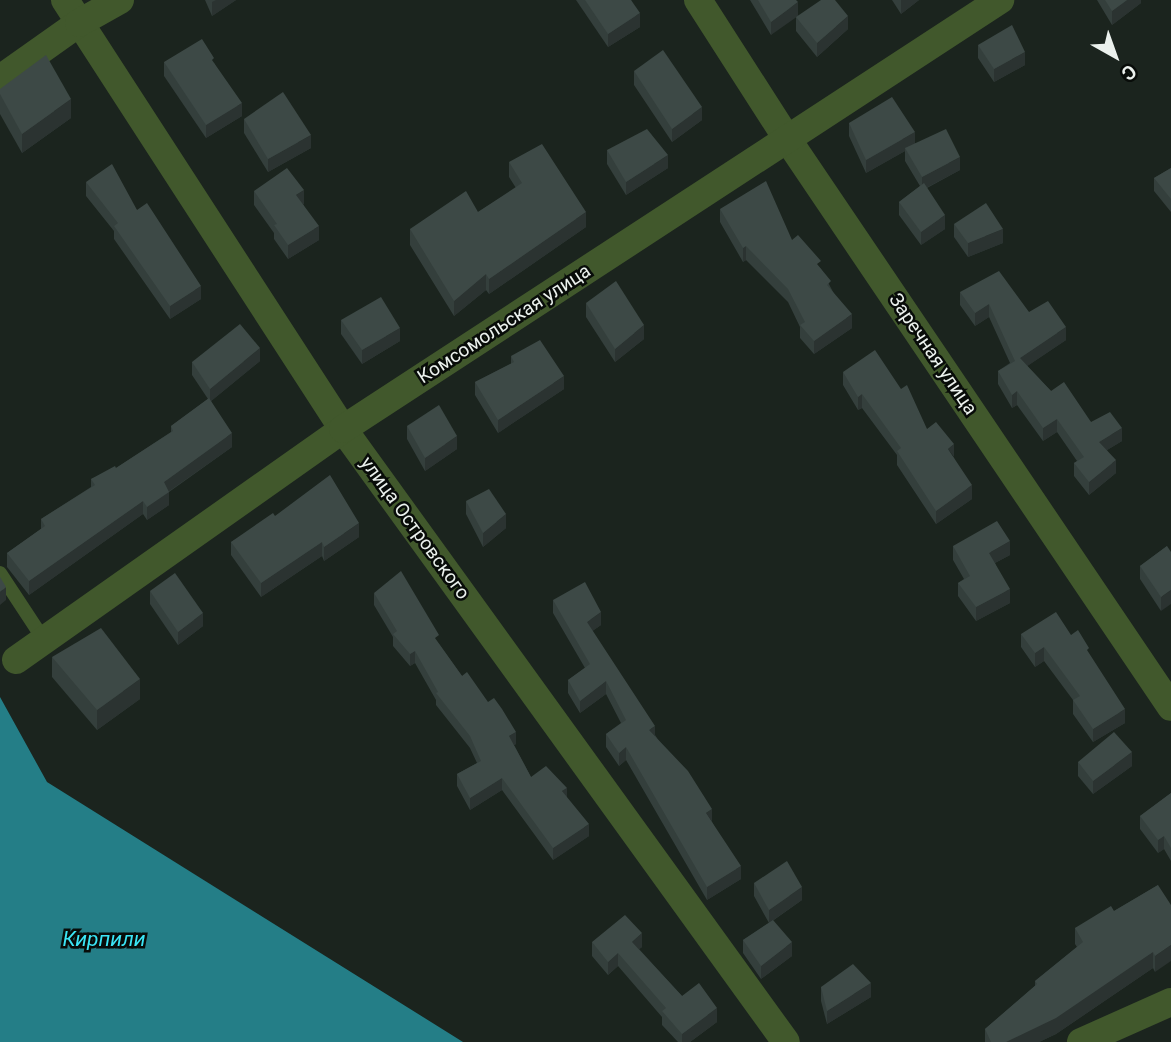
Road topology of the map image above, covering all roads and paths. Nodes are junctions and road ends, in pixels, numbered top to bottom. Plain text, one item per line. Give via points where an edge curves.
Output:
1 (120, 0) edge
2 (698, 0) edge
3 (1000, 0) edge
4 (72, 12) edge
5 (0, 79) edge
6 (788, 139) junction
7 (344, 429) junction
8 (0, 573) edge
9 (44, 640) junction
10 (16, 660) dead end
11 (1171, 707) edge
12 (1171, 1002) edge
13 (786, 1042) edge
14 (1081, 1042) edge

1 - 4 street
2 - 6 street, Заречная улица
3 - 6 street, Комсомольская улица
4 - 5 street
4 - 7 street, улица Островского
6 - 7 street, Комсомольская улица
6 - 11 street, Заречная улица
7 - 9 street, Комсомольская улица
7 - 13 street, улица Островского
8 - 9 lane
9 - 10 street, Комсомольская улица
12 - 14 street

